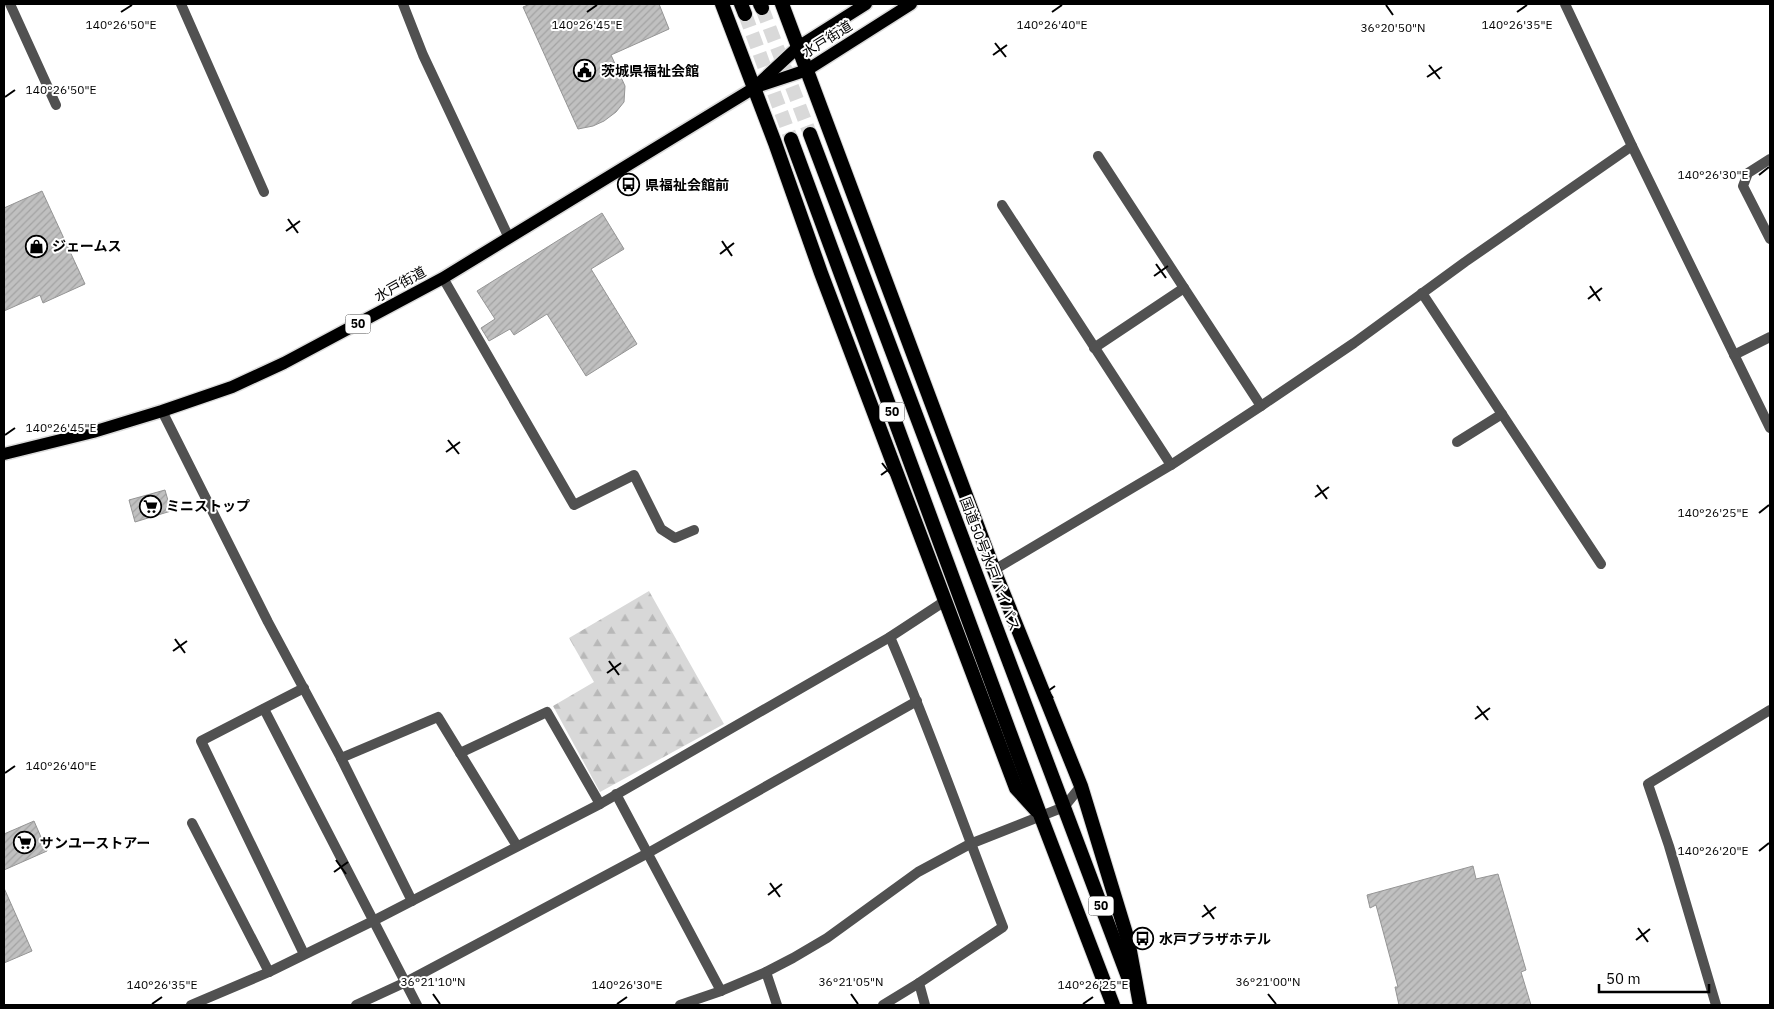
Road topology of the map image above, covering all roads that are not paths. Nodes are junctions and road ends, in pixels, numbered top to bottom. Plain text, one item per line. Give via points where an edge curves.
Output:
1 (10, 4) edge
2 (181, 4) edge
3 (403, 4) edge
4 (722, 4) edge
5 (782, 4) edge
6 (866, 4) edge
7 (911, 4) edge
8 (1564, 4) edge
9 (798, 47) junction
10 (807, 70) junction
11 (754, 88) junction
12 (56, 105) dead end
13 (810, 134) tunnel mouth
14 (791, 139) tunnel mouth
15 (1632, 146) junction
16 (1098, 156) dead end
17 (1770, 159) edge
18 (264, 192) dead end
19 (1002, 205) dead end
20 (509, 238) junction
21 (1770, 239) edge
22 (443, 278) junction
23 (1184, 288) junction
24 (1422, 293) junction
25 (1770, 337) edge
26 (1094, 348) junction
27 (1734, 355) junction
28 (1261, 406) junction
29 (162, 411) junction
30 (1502, 414) junction
31 (1770, 428) edge
32 (1458, 442) dead end
33 (4, 454) edge
34 (1171, 465) junction
35 (694, 530) dead end
36 (1600, 564) dead end
37 (994, 570) junction
38 (946, 601) junction
39 (890, 637) junction
40 (304, 688) junction
41 (917, 701) junction
42 (264, 709) junction
43 (1770, 710) edge
44 (460, 753) junction
45 (341, 758) junction
46 (1081, 786) junction
47 (616, 794) junction
48 (600, 804) junction
49 (1064, 807) junction
50 (1041, 817) junction
51 (192, 823) dead end
52 (970, 844) junction
53 (517, 846) junction
54 (648, 853) junction
55 (412, 901) junction
56 (373, 921) junction
57 (304, 954) junction
58 (269, 972) junction
59 (766, 972) junction
60 (406, 982) junction
61 (919, 983) junction
62 (721, 991) junction
63 (191, 1005) edge
64 (356, 1005) edge
65 (417, 1005) edge
66 (680, 1005) edge
67 (777, 1005) edge
68 (883, 1005) edge
69 (925, 1005) edge
70 (1113, 1005) edge
71 (1139, 1005) edge
72 (1716, 1005) edge

1 - 12 street
2 - 18 street
3 - 20 street via 423,55
4 - 11 highway
5 - 9 highway
6 - 9 main road, 水戸街道 / 50
7 - 10 main road, 水戸街道 / 50
8 - 15 street
9 - 10 highway
9 - 11 main road, 水戸街道 / 50
10 - 11 main road, 水戸街道 / 50
10 - 37 highway
11 - 20 main road, 水戸街道 / 50
11 - 38 highway
13 - 49 highway, 国道50号水戸バイパス / 50
14 - 50 highway, 50
15 - 24 street
15 - 27 street
16 - 23 street
17 - 21 street via 1748,173 1743,186
19 - 26 street
20 - 22 main road, 水戸街道 / 50
22 - 29 main road, 水戸街道 / 50 via 337,336 241,383
22 - 35 street via 574,506 634,474 661,529 675,538
23 - 26 street
23 - 28 street
24 - 28 street
24 - 30 street
25 - 27 street
26 - 34 street
27 - 31 street
28 - 34 street
29 - 33 main road, 水戸街道 / 50
29 - 40 street
30 - 32 street
30 - 36 street
34 - 37 street
37 - 46 highway
38 - 39 street
38 - 50 highway via 1016,788
39 - 41 street
39 - 47 street
40 - 42 street
40 - 45 street
41 - 52 street
41 - 54 street
42 - 56 street
42 - 57 street via 201,741
43 - 72 street via 1648,784
44 - 45 street via 438,717
44 - 48 street via 547,712
44 - 53 street
45 - 55 street
46 - 49 street
46 - 71 highway via 1128,940
47 - 48 street
47 - 54 street
48 - 53 street
49 - 50 street
49 - 71 highway, 国道50号水戸バイパス / 50
50 - 52 street
50 - 70 highway, 50
51 - 58 street
52 - 59 street via 918,872 827,938
52 - 61 street via 1003,926
53 - 55 street
54 - 60 street
54 - 62 street
55 - 56 street
56 - 57 street
56 - 60 street
57 - 58 street
58 - 63 street
59 - 62 street
59 - 67 street
60 - 64 street
60 - 65 street
61 - 68 street
61 - 69 street
62 - 66 street

